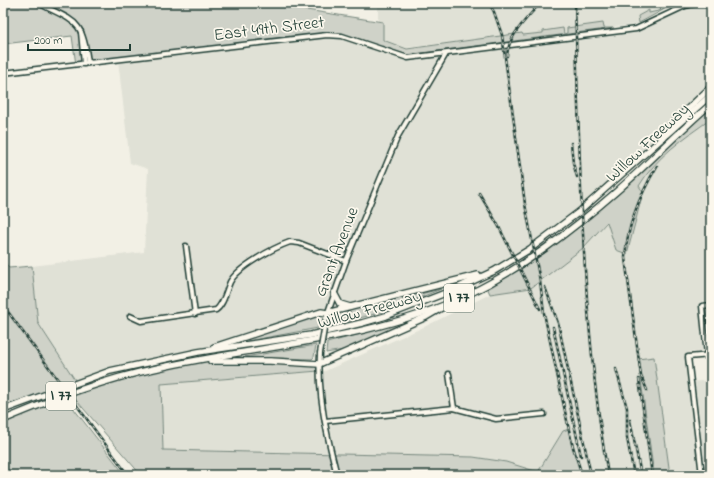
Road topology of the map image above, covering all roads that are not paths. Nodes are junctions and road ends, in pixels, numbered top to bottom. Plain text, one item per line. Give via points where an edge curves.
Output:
1 (38, 3) edge
2 (697, 3) edge
3 (446, 54) junction
4 (86, 64) junction
5 (3, 74) edge
6 (711, 87) edge
7 (711, 95) edge
8 (711, 104) edge
9 (711, 108) edge
10 (699, 115) junction
11 (642, 156) junction
12 (186, 246) dead end
13 (346, 261) junction
14 (494, 271) junction
15 (334, 293) junction
16 (466, 295) junction
17 (711, 305) edge
18 (350, 308) junction
19 (195, 314) junction
20 (130, 316) dead end
21 (327, 316) junction
22 (198, 352) junction
23 (709, 355) edge
24 (194, 361) junction
25 (319, 364) junction
26 (449, 374) dead end
27 (454, 408) junction
28 (3, 410) edge
29 (544, 414) dead end
30 (3, 420) edge
31 (325, 421) junction
32 (337, 475) edge
33 (702, 475) edge

1 - 4 street via 76,23 80,30
2 - 3 street, East 49th Street via 684,6 636,29
3 - 4 street, East 49th Street via 403,58 342,36 331,35
3 - 13 street, Grant Avenue via 398,136
4 - 5 street, East 49th Street
6 - 11 highway via 653,142
7 - 11 highway, Willow Freeway / I 77
8 - 10 highway, Willow Freeway / I 77
9 - 10 highway
10 - 16 highway, Willow Freeway / I 77 via 618,190 561,238 531,259
11 - 14 highway, Willow Freeway / I 77 via 579,212 530,249
12 - 19 street
13 - 15 street, Grant Avenue
13 - 19 street via 299,242 287,243 238,272 230,282 218,309
14 - 18 highway
14 - 22 highway, Willow Freeway / I 77 via 386,316 311,335
15 - 18 highway via 340,304
15 - 21 street, Grant Avenue
16 - 24 highway, Willow Freeway / I 77 via 419,314 348,332 281,347
16 - 25 highway via 426,317
17 - 23 street via 702,306
18 - 21 highway
19 - 20 street via 141,321
21 - 22 highway via 321,312
21 - 25 street, Grant Avenue, bridge
22 - 28 highway, Willow Freeway / I 77 via 110,371
23 - 33 street via 688,357
24 - 25 highway
24 - 30 highway, Willow Freeway / I 77 via 111,379 49,400
25 - 31 street, Grant Avenue
26 - 27 street
27 - 29 street via 496,419
27 - 31 street
31 - 32 street, Grant Avenue

